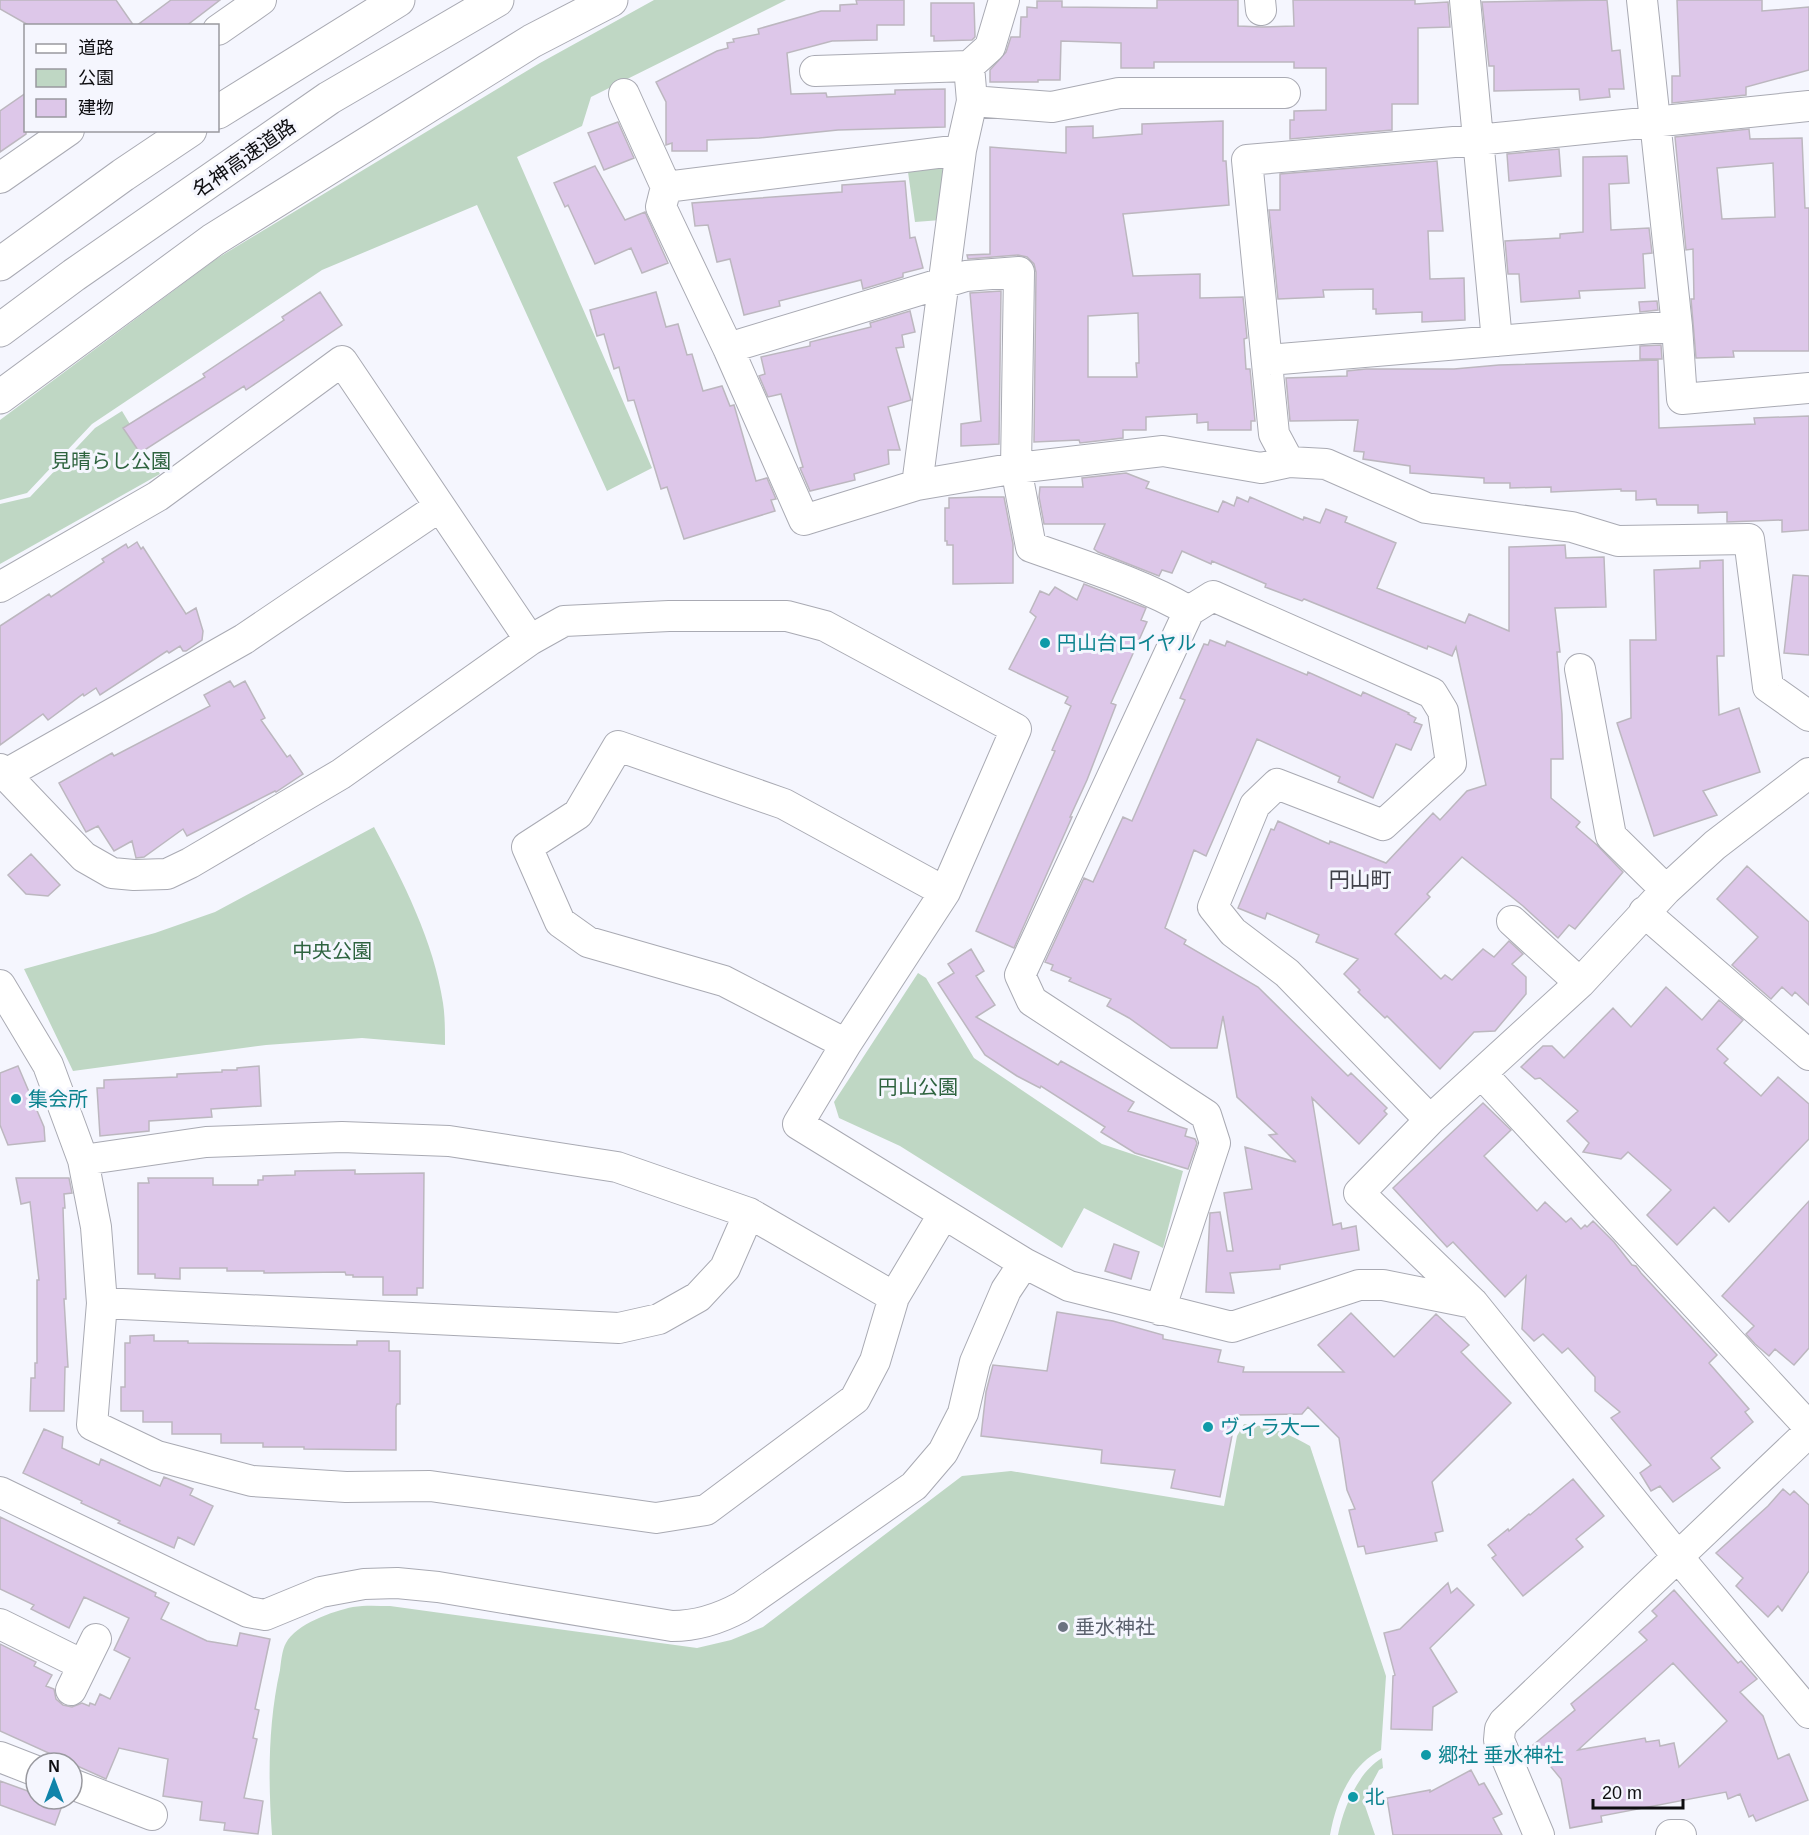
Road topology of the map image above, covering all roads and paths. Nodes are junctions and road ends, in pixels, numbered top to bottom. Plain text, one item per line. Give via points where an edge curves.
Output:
1 (260, 0) edge
2 (398, 0) edge
3 (497, 0) edge
4 (611, 0) edge
5 (1004, 0) edge
6 (1465, 0) edge
7 (1642, 0) edge
8 (219, 29) edge
9 (969, 66) junction
10 (815, 71) dead end
11 (1285, 93) dead end
12 (624, 94) dead end
13 (972, 101) junction
14 (1809, 106) edge
15 (219, 111) edge
16 (1655, 122) junction
17 (66, 132) edge
18 (186, 132) edge
19 (1477, 140) junction
20 (961, 150) junction
21 (0, 178) edge
22 (666, 187) junction
23 (0, 264) edge
24 (945, 281) junction
25 (1677, 326) junction
26 (0, 330) edge
27 (1497, 341) junction
28 (728, 348) junction
29 (1268, 360) junction
30 (1809, 388) edge
31 (0, 397) edge
32 (1289, 462) junction
33 (1016, 468) junction
34 (917, 485) junction
35 (439, 507) junction
36 (0, 587) edge
37 (1190, 611) junction
38 (530, 640) junction
39 (1580, 669) dead end
40 (1809, 716) edge
41 (3, 772) edge
42 (1809, 773) edge
43 (1666, 890) junction
44 (945, 892) junction
45 (1644, 912) junction
46 (1512, 921) dead end
47 (1581, 983) junction
48 (5, 1005) edge
49 (846, 1044) junction
50 (1809, 1055) edge
51 (1482, 1074) junction
52 (1430, 1120) junction
53 (83, 1160) junction
54 (749, 1213) junction
55 (943, 1215) junction
56 (1023, 1263) junction
57 (894, 1297) junction
58 (102, 1303) junction
59 (1473, 1303) junction
60 (1160, 1310) junction
61 (1809, 1427) edge
62 (1809, 1432) edge
63 (0, 1492) edge
64 (1678, 1557) junction
65 (0, 1624) edge
66 (83, 1665) dead end
67 (1809, 1713) edge
68 (1, 1761) edge
69 (24, 1767) edge
70 (84, 1787) edge
71 (138, 1800) dead end
72 (1539, 1835) edge
73 (1671, 1835) edge
74 (1681, 1835) edge

1 - 8 street
2 - 15 main road
3 - 26 main road, 名神高速道路 via 329,98
4 - 31 main road via 532,42 213,240
5 - 9 street via 990,47
6 - 19 street
7 - 16 street
9 - 10 street
9 - 13 street
11 - 13 street via 1251,104 1119,93 1052,107
12 - 22 street
13 - 20 street
14 - 16 street
16 - 19 street
16 - 25 street
17 - 21 street
18 - 23 main road
19 - 27 street
19 - 29 street via 1247,160
20 - 22 street
20 - 24 street
22 - 28 street via 662,207
24 - 28 street
24 - 33 street via 1019,272
24 - 34 street
25 - 27 street
25 - 30 street via 1682,399
27 - 29 street
28 - 34 street via 804,520
29 - 32 street via 1274,434
32 - 33 street via 1261,468 1163,451
32 - 40 street via 1326,464 1426,508 1572,527 1618,541 1749,539 1768,687
33 - 34 street
33 - 37 street via 1031,547 1171,600
35 - 36 street via 342,361 158,496
35 - 38 street
35 - 41 street via 244,639
37 - 52 street via 1214,596 1432,693 1443,711 1451,764 1383,825 1277,784 1255,805 1213,907 1233,932 1287,973
37 - 60 street via 1020,975 1032,1001 1206,1115 1215,1143
38 - 41 street via 341,774 167,874 112,873 84,856
38 - 44 street via 564,621 787,616 825,626 1016,729
39 - 43 street via 1611,836
42 - 43 street via 1715,844
43 - 45 street
44 - 49 street
44 - 49 street via 784,804 618,746 578,814 527,846 560,922 588,942 724,981
45 - 47 street
45 - 50 street
46 - 47 street
47 - 51 street
48 - 53 street via 48,1065
49 - 55 street via 798,1124
51 - 52 street
51 - 61 street
52 - 59 street via 1359,1193
53 - 54 street via 206,1142 342,1137 449,1141 617,1167
53 - 58 street via 96,1227
54 - 57 street
54 - 58 street via 725,1268 698,1297 658,1319 619,1328
55 - 56 street
55 - 57 street
56 - 60 street via 1069,1286
56 - 63 street via 1006,1290 975,1362 956,1430 932,1467 914,1486 741,1607 699,1623 672,1626 438,1587 397,1584 364,1584 321,1593 265,1614 248,1612
57 - 58 street via 875,1361 855,1399 706,1510 656,1518 430,1486 346,1487 252,1481 157,1456 92,1425
59 - 60 street via 1370,1284 1232,1327
59 - 64 street
62 - 64 street
64 - 67 street
64 - 72 street via 1500,1729 1499,1740
65 - 66 street
68 - 69 street
70 - 71 street
73 - 74 street

